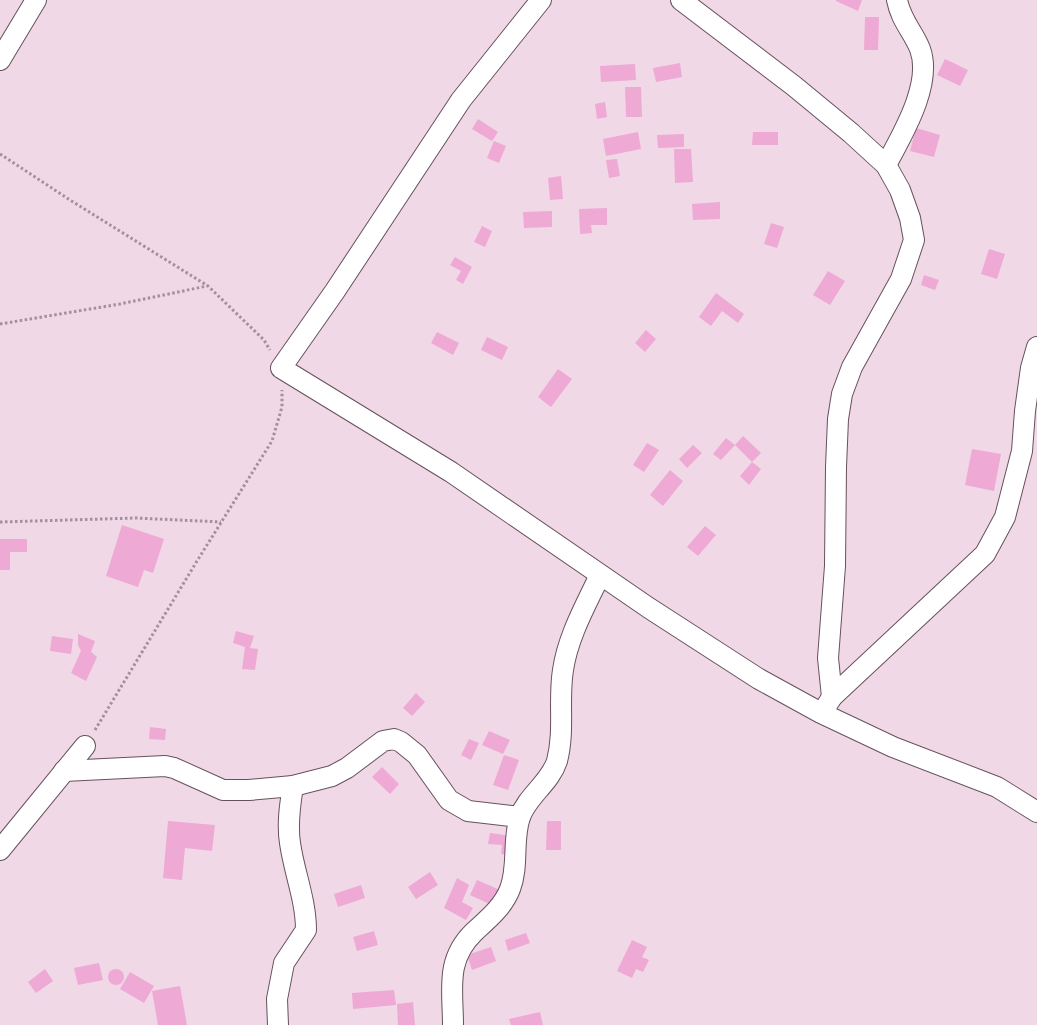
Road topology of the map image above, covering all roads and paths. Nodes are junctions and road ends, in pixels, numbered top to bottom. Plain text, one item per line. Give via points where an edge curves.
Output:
1 (36, 0) edge
2 (541, 0) edge
3 (681, 0) edge
4 (896, 0) edge
5 (0, 60) edge
6 (0, 154) edge
7 (886, 165) junction
8 (208, 286) junction
9 (0, 324) edge
10 (1037, 348) edge
11 (281, 368) junction
12 (0, 522) edge
13 (221, 522) junction
14 (600, 574) junction
15 (827, 705) junction
16 (85, 746) joint
17 (64, 771) junction
18 (293, 786) junction
19 (1037, 812) edge
20 (520, 817) junction
21 (0, 850) edge
22 (278, 1025) edge
23 (454, 1025) edge

1 - 5 street
2 - 11 street via 461,100
3 - 7 street via 801,92
4 - 7 street via 902,18 920,49 924,71 912,114
6 - 8 path
7 - 15 street via 910,218 914,240 900,279 852,367 842,394
8 - 9 path
8 - 11 path via 264,340
10 - 15 street via 1031,368 1022,452 1005,517 994,539 985,554
11 - 13 path via 282,408 272,441
11 - 14 street via 451,472
12 - 13 path via 136,518
13 - 16 path
14 - 15 street via 759,678
14 - 20 street via 579,619 563,669 561,742 554,770
15 - 19 street via 893,747 997,788
16 - 17 street
17 - 18 street via 165,766 223,790
17 - 21 street
18 - 20 street via 332,776 383,741 394,739 417,755 449,800 468,811
18 - 22 street via 290,842 304,902 306,930 284,963 277,999
20 - 23 street via 510,890 500,907 472,934 458,954 452,970

